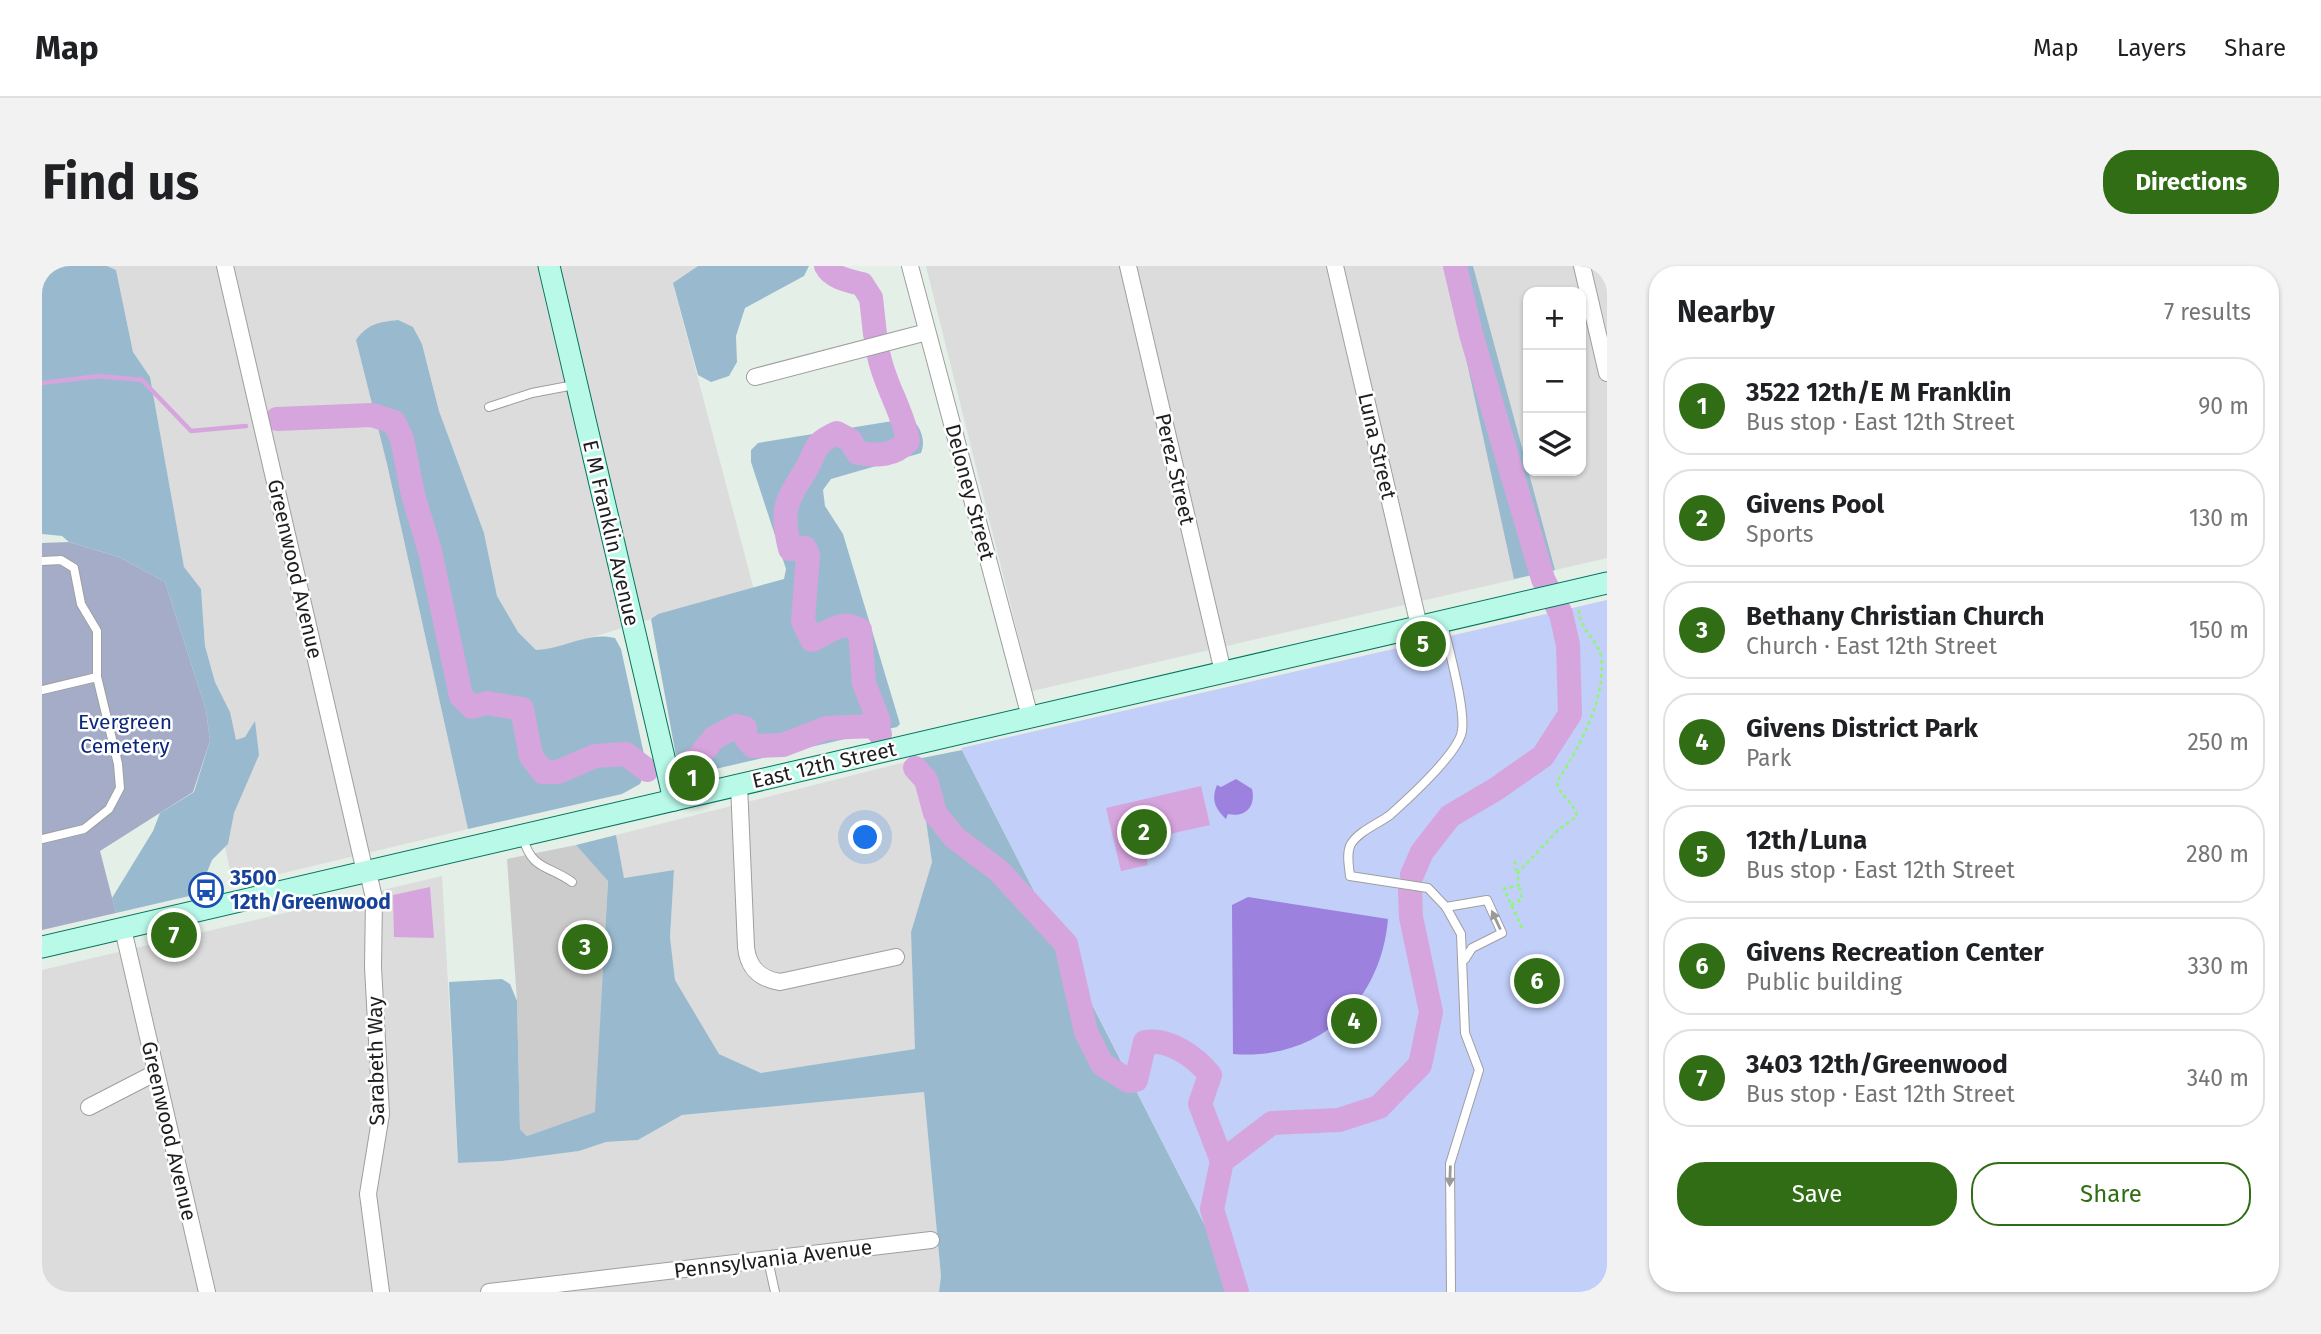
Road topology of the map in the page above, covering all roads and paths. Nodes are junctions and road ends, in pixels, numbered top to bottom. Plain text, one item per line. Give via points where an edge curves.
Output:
1 (225, 266) edge
2 (549, 266) edge
3 (910, 266) edge
4 (1128, 266) edge
5 (1335, 266) edge
6 (1582, 266) edge
7 (927, 332) junction
8 (1607, 373) edge
9 (755, 377) dead end
10 (577, 385) junction
11 (489, 407) dead end
12 (42, 561) edge
13 (1607, 583) edge
14 (1574, 600) junction
15 (1442, 621) junction
16 (1419, 626) junction
17 (1223, 672) junction
18 (97, 677) junction
19 (42, 690) edge
20 (1030, 717) junction
21 (739, 785) junction
22 (674, 800) junction
23 (522, 836) junction
24 (42, 839) edge
25 (1515, 861) dead end
26 (366, 872) junction
27 (1517, 874) junction
28 (572, 882) dead end
29 (1519, 885) junction
30 (1511, 905) junction
31 (1446, 907) junction
32 (1521, 928) dead end
33 (123, 929) junction
34 (42, 947) edge
35 (896, 957) dead end
36 (1463, 962) junction
37 (155, 1073) junction
38 (89, 1107) dead end
39 (931, 1240) dead end
40 (768, 1260) junction
41 (207, 1292) edge
42 (381, 1292) edge
43 (489, 1292) edge
44 (775, 1292) edge
45 (1451, 1292) edge

1 - 26 street, Greenwood Avenue
2 - 10 street, E M Franklin Avenue
3 - 7 street, Deloney Street
4 - 17 street, Perez Street
5 - 16 street, Luna Street
6 - 8 street
7 - 9 street
7 - 20 street, Deloney Street
10 - 11 lane
10 - 22 street, E M Franklin Avenue
12 - 18 lane via 61,560 74,568 81,604 97,631
13 - 14 street, East 12th Street
14 - 15 street, East 12th Street via 1525,601
14 - 27 path via 1581,625 1600,654 1603,678 1582,741 1557,782 1558,791 1575,807 1577,816
15 - 16 street, East 12th Street
15 - 31 lane via 1462,718 1461,735 1438,766 1389,816 1358,836 1349,852 1350,876 1418,884
16 - 17 street, East 12th Street
17 - 20 street, East 12th Street
18 - 19 lane
18 - 24 lane via 120,788 109,808 84,829
20 - 21 street, East 12th Street
21 - 22 street, East 12th Street
21 - 35 street via 747,957 760,975 780,982
22 - 23 street, East 12th Street
23 - 26 street, East 12th Street
23 - 28 lane via 536,864
25 - 27 path
26 - 33 street, East 12th Street
26 - 42 street, Sarabeth Way via 374,898 373,967 382,1114 368,1194
27 - 29 path
29 - 30 path via 1522,899
29 - 30 path via 1504,889
30 - 32 path
31 - 36 lane via 1461,934
36 -> 31 lane via 1472,948 1502,933 1487,900
33 - 34 street, East 12th Street
33 - 37 street, Greenwood Avenue
36 -> 45 lane via 1465,1033 1479,1070 1449,1174
37 - 38 street
37 - 41 street, Greenwood Avenue
39 - 40 street, Pennsylvania Avenue
40 - 43 street, Pennsylvania Avenue
40 - 44 lane

